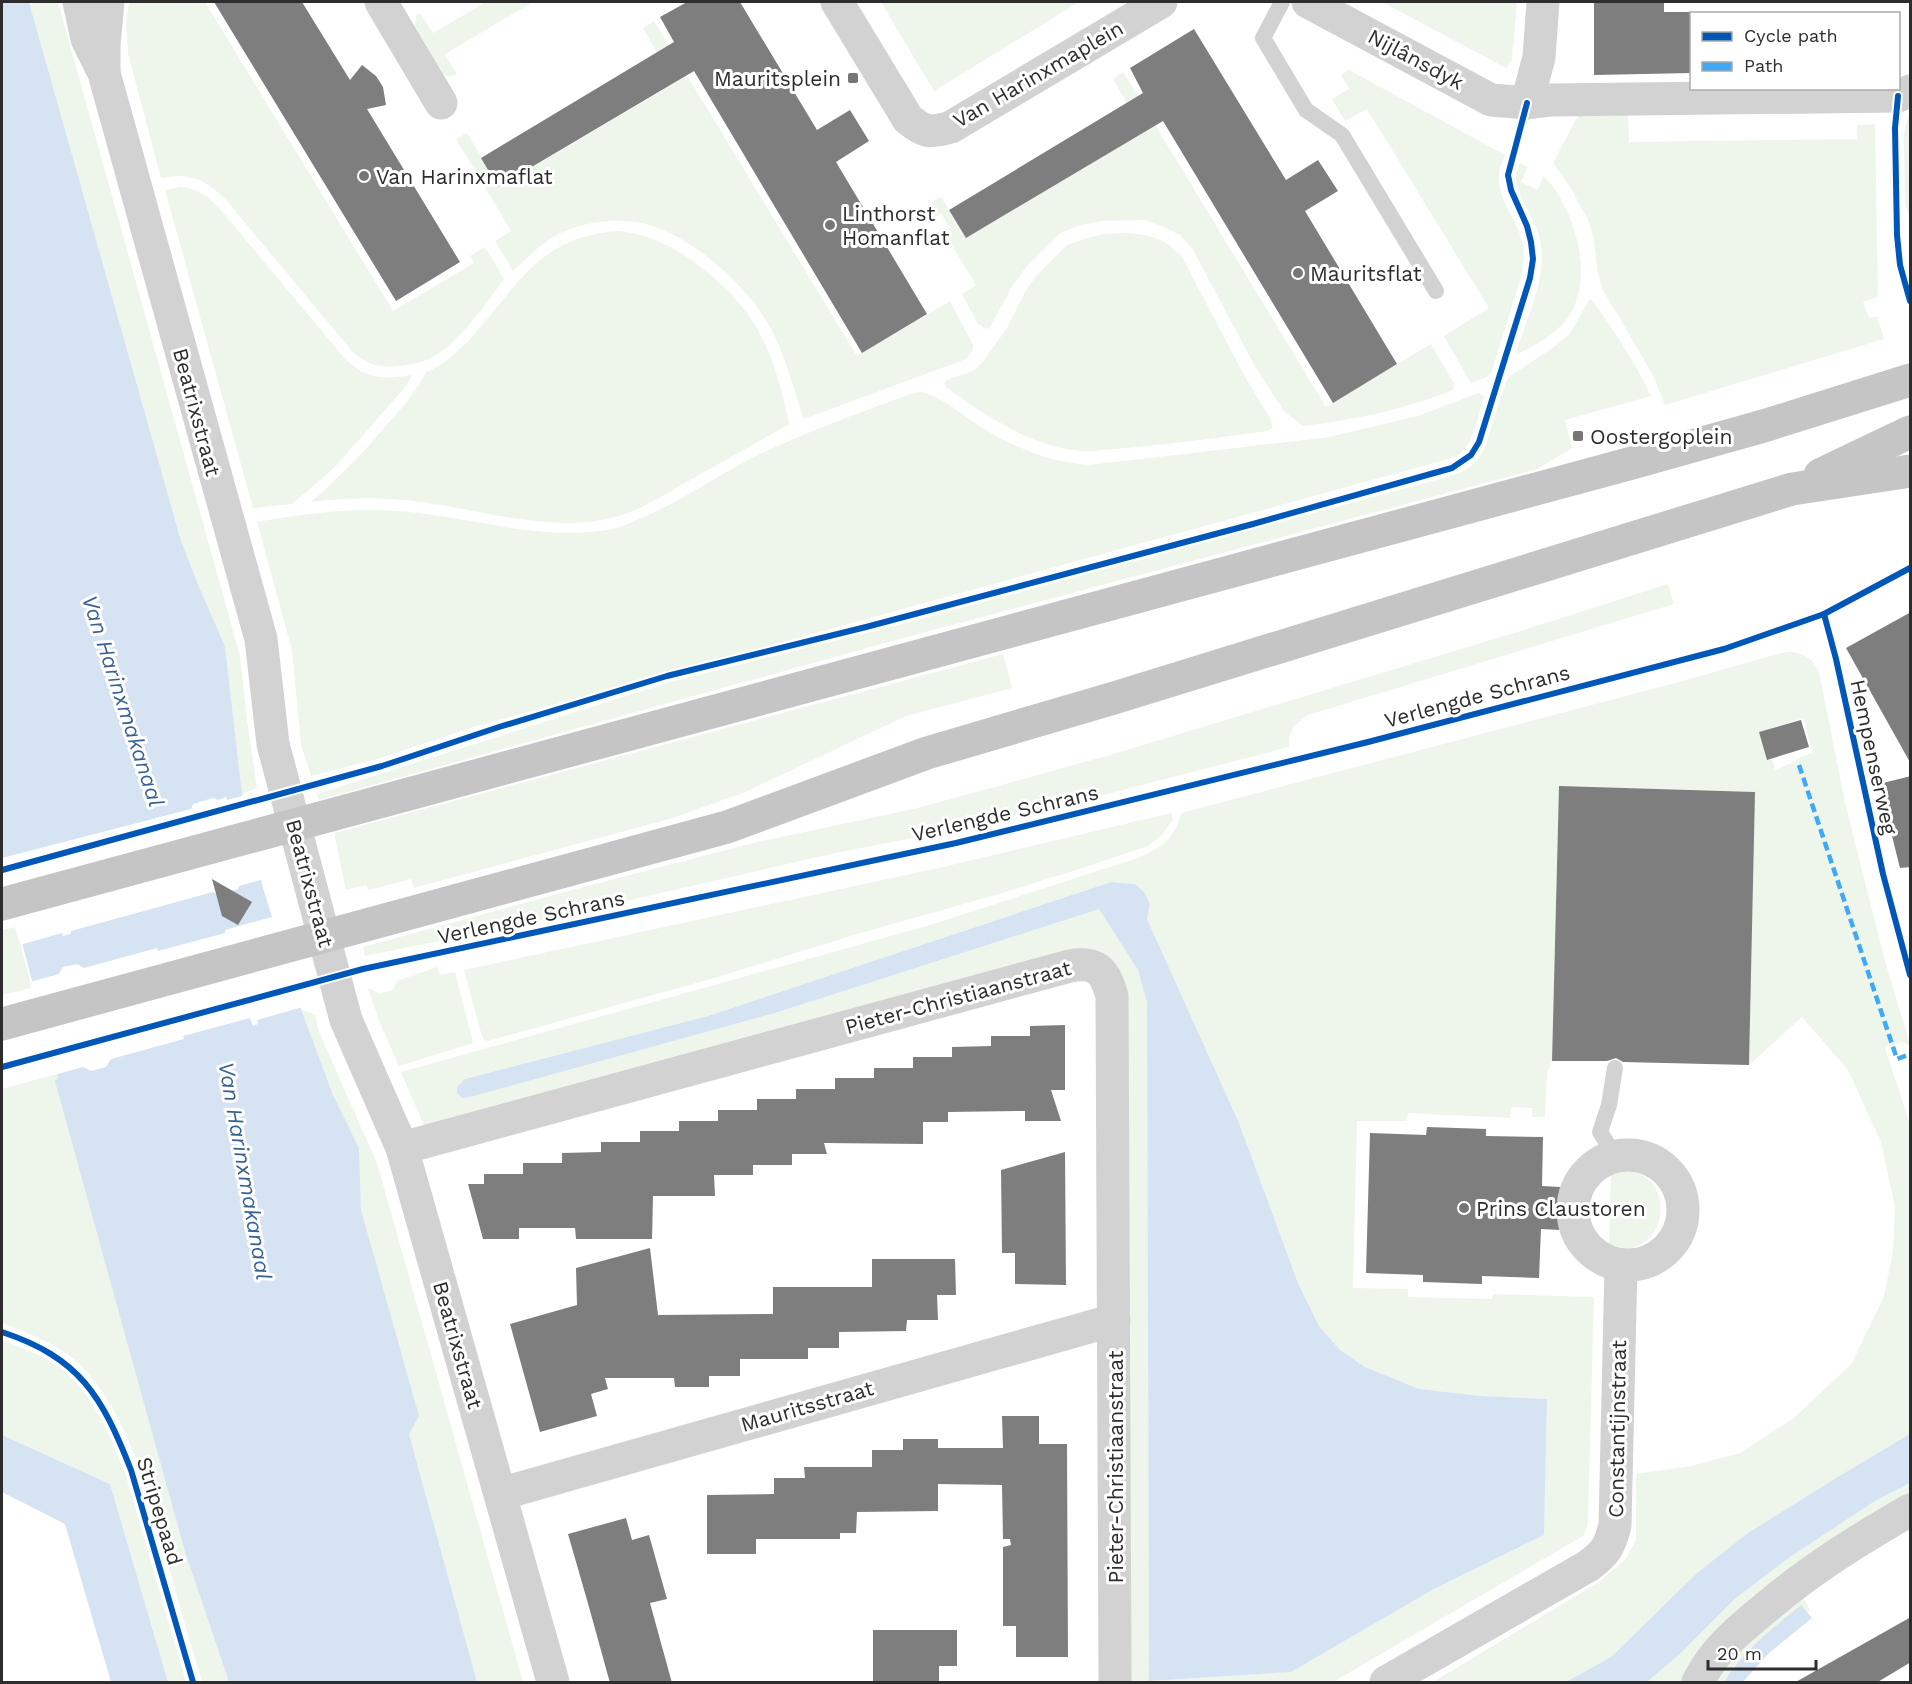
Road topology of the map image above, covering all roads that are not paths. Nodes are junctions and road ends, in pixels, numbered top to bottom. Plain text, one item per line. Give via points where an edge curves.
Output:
1 (79, 2) edge
2 (108, 2) edge
3 (381, 2) edge
4 (837, 2) edge
5 (1161, 2) edge
6 (1282, 2) edge
7 (1308, 2) edge
8 (1543, 2) edge
9 (104, 74) junction
10 (1904, 93) edge
11 (441, 103) dead end
12 (1527, 103) junction
13 (1436, 291) dead end
14 (1911, 380) edge
15 (1911, 432) edge
16 (1911, 471) edge
17 (1792, 489) junction
18 (2, 904) edge
19 (2, 1024) edge
20 (1615, 1068) dead end
21 (402, 1148) junction
22 (1615, 1156) junction
23 (1621, 1265) junction
24 (1114, 1320) junction
25 (500, 1494) junction
26 (1911, 1510) edge
27 (554, 1683) edge
28 (1115, 1683) edge
29 (1386, 1683) edge
30 (1698, 1683) edge

1 - 9 street, Beatrixstraat via 87,39
2 - 9 street, Beatrixstraat
3 - 11 street
4 - 5 street, Van Harinxmaplein via 908,120 921,130 936,132 951,127
6 - 13 lane via 1263,38 1306,110 1342,135
7 - 12 street, Nijlânsdyk via 1491,100
8 - 12 street via 1539,57
9 - 21 street, Beatrixstraat via 261,639 273,744 346,1020
10 - 12 street
14 - 18 main road via 1632,463
15 - 17 main road, Verlengde Schrans
16 - 17 main road, Verlengde Schrans
17 - 19 main road, Verlengde Schrans via 927,753 727,827
20 - 22 lane via 1600,1132
21 - 24 street, Pieter-Christiaanstraat via 1083,964 1096,967 1107,979 1112,996
21 - 25 street, Beatrixstraat
22 - 23 street via 1583,1177 1575,1194 1573,1213 1577,1232 1587,1248
22 - 23 street via 1631,1154 1662,1166 1674,1178 1684,1212 1681,1229 1657,1257 1640,1264
23 - 29 street, Constantijnstraat via 1615,1525 1611,1542 1588,1566
24 - 25 street, Mauritsstraat
24 - 28 street, Pieter-Christiaanstraat
25 - 27 street, Beatrixstraat
26 - 30 street via 1803,1577 1730,1637

